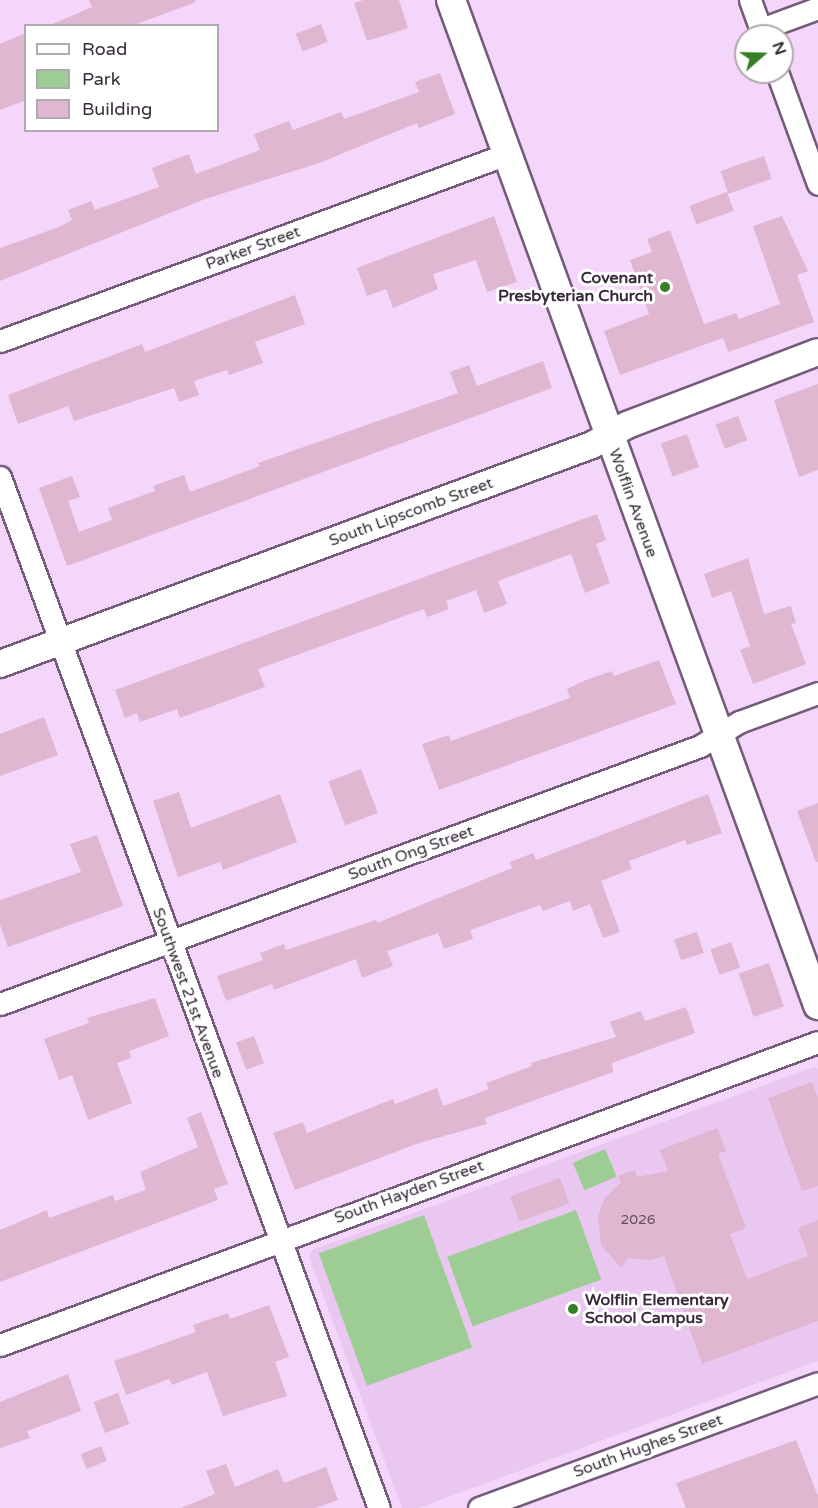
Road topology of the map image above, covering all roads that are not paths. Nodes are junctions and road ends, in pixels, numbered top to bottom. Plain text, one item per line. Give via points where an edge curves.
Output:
1 (451, 0) edge
2 (750, 0) edge
3 (818, 8) edge
4 (759, 24) edge
5 (781, 24) edge
6 (781, 84) edge
7 (507, 154) junction
8 (818, 184) edge
9 (0, 341) edge
10 (818, 352) edge
11 (609, 435) junction
12 (0, 477) edge
13 (61, 641) junction
14 (0, 663) edge
15 (818, 693) edge
16 (719, 735) junction
17 (169, 942) junction
18 (0, 1004) edge
19 (818, 1005) edge
20 (818, 1042) edge
21 (281, 1239) junction
22 (0, 1345) edge
23 (818, 1383) edge
24 (379, 1508) edge
25 (479, 1508) edge

1 - 7 main road, Wolflin Avenue
2 - 4 street
3 - 5 street
6 - 8 street
7 - 9 street, Parker Street
7 - 11 main road, Wolflin Avenue
10 - 11 street, South Lipscomb Street
11 - 13 street, South Lipscomb Street via 580,450
11 - 16 main road, Wolflin Avenue
12 - 13 street, Southwest 21st Avenue
13 - 14 street, South Lipscomb Street
13 - 17 street, Southwest 21st Avenue
15 - 16 street, South Ong Street via 739,722
16 - 17 street, South Ong Street via 689,750
16 - 19 main road, Wolflin Avenue
17 - 18 street, South Ong Street
17 - 21 street, Southwest 21st Avenue
20 - 21 street, South Hayden Street
21 - 22 street, South Hayden Street
21 - 24 street, Southwest 21st Avenue
23 - 25 street, South Hughes Street

